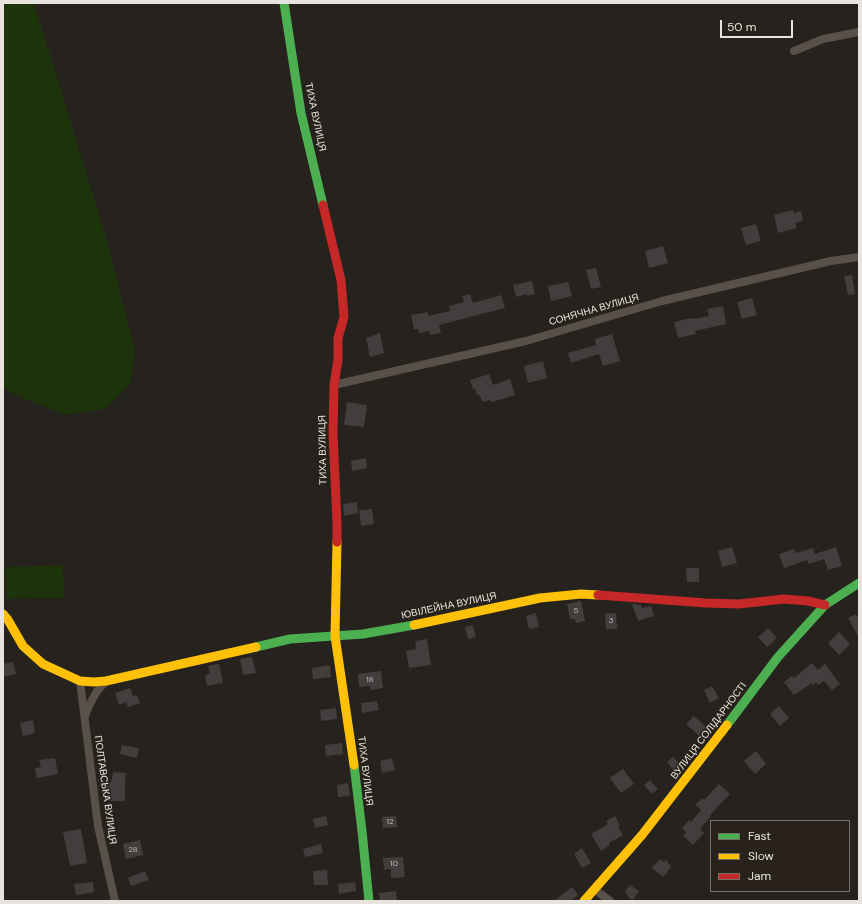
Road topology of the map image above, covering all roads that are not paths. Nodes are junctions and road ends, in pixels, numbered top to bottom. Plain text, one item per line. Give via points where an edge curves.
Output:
1 (284, 3) edge
2 (859, 32) edge
3 (794, 50) dead end
4 (859, 257) edge
5 (334, 385) junction
6 (859, 583) edge
7 (825, 605) junction
8 (3, 614) edge
9 (335, 636) junction
10 (80, 681) junction
11 (106, 681) junction
12 (85, 717) junction
13 (594, 889) junction
14 (115, 901) edge
15 (369, 901) edge
16 (584, 901) edge
17 (610, 901) edge

1 - 5 street, ТИХА ВУЛИЦЯ via 301,113 341,280 344,317 338,338
2 - 3 street via 823,39
4 - 5 street, СОНЯЧНА ВУЛИЦЯ via 831,261 662,301 526,341
5 - 9 street, ТИХА ВУЛИЦЯ via 333,433 337,523
6 - 7 street, ВУЛИЦЯ СОЛІДАРНОСТІ
7 - 9 street, ЮВІЛЕЙНА ВУЛИЦЯ via 784,600 739,604 706,603 581,594 540,598 378,632
7 - 13 street, ВУЛИЦЯ СОЛІДАРНОСТІ via 778,657 690,775
8 - 10 street via 23,646 43,664
9 - 11 street, ЮВІЛЕЙНА ВУЛИЦЯ via 290,639
9 - 15 street, ТИХА ВУЛИЦЯ via 350,734
10 - 11 street, ЮВІЛЕЙНА ВУЛИЦЯ
10 - 12 street, ПОЛТАВСЬКА ВУЛИЦЯ
11 - 12 street via 97,691
12 - 14 street, ПОЛТАВСЬКА ВУЛИЦЯ via 98,826
13 - 16 street, ВУЛИЦЯ СОЛІДАРНОСТІ
13 - 17 street

